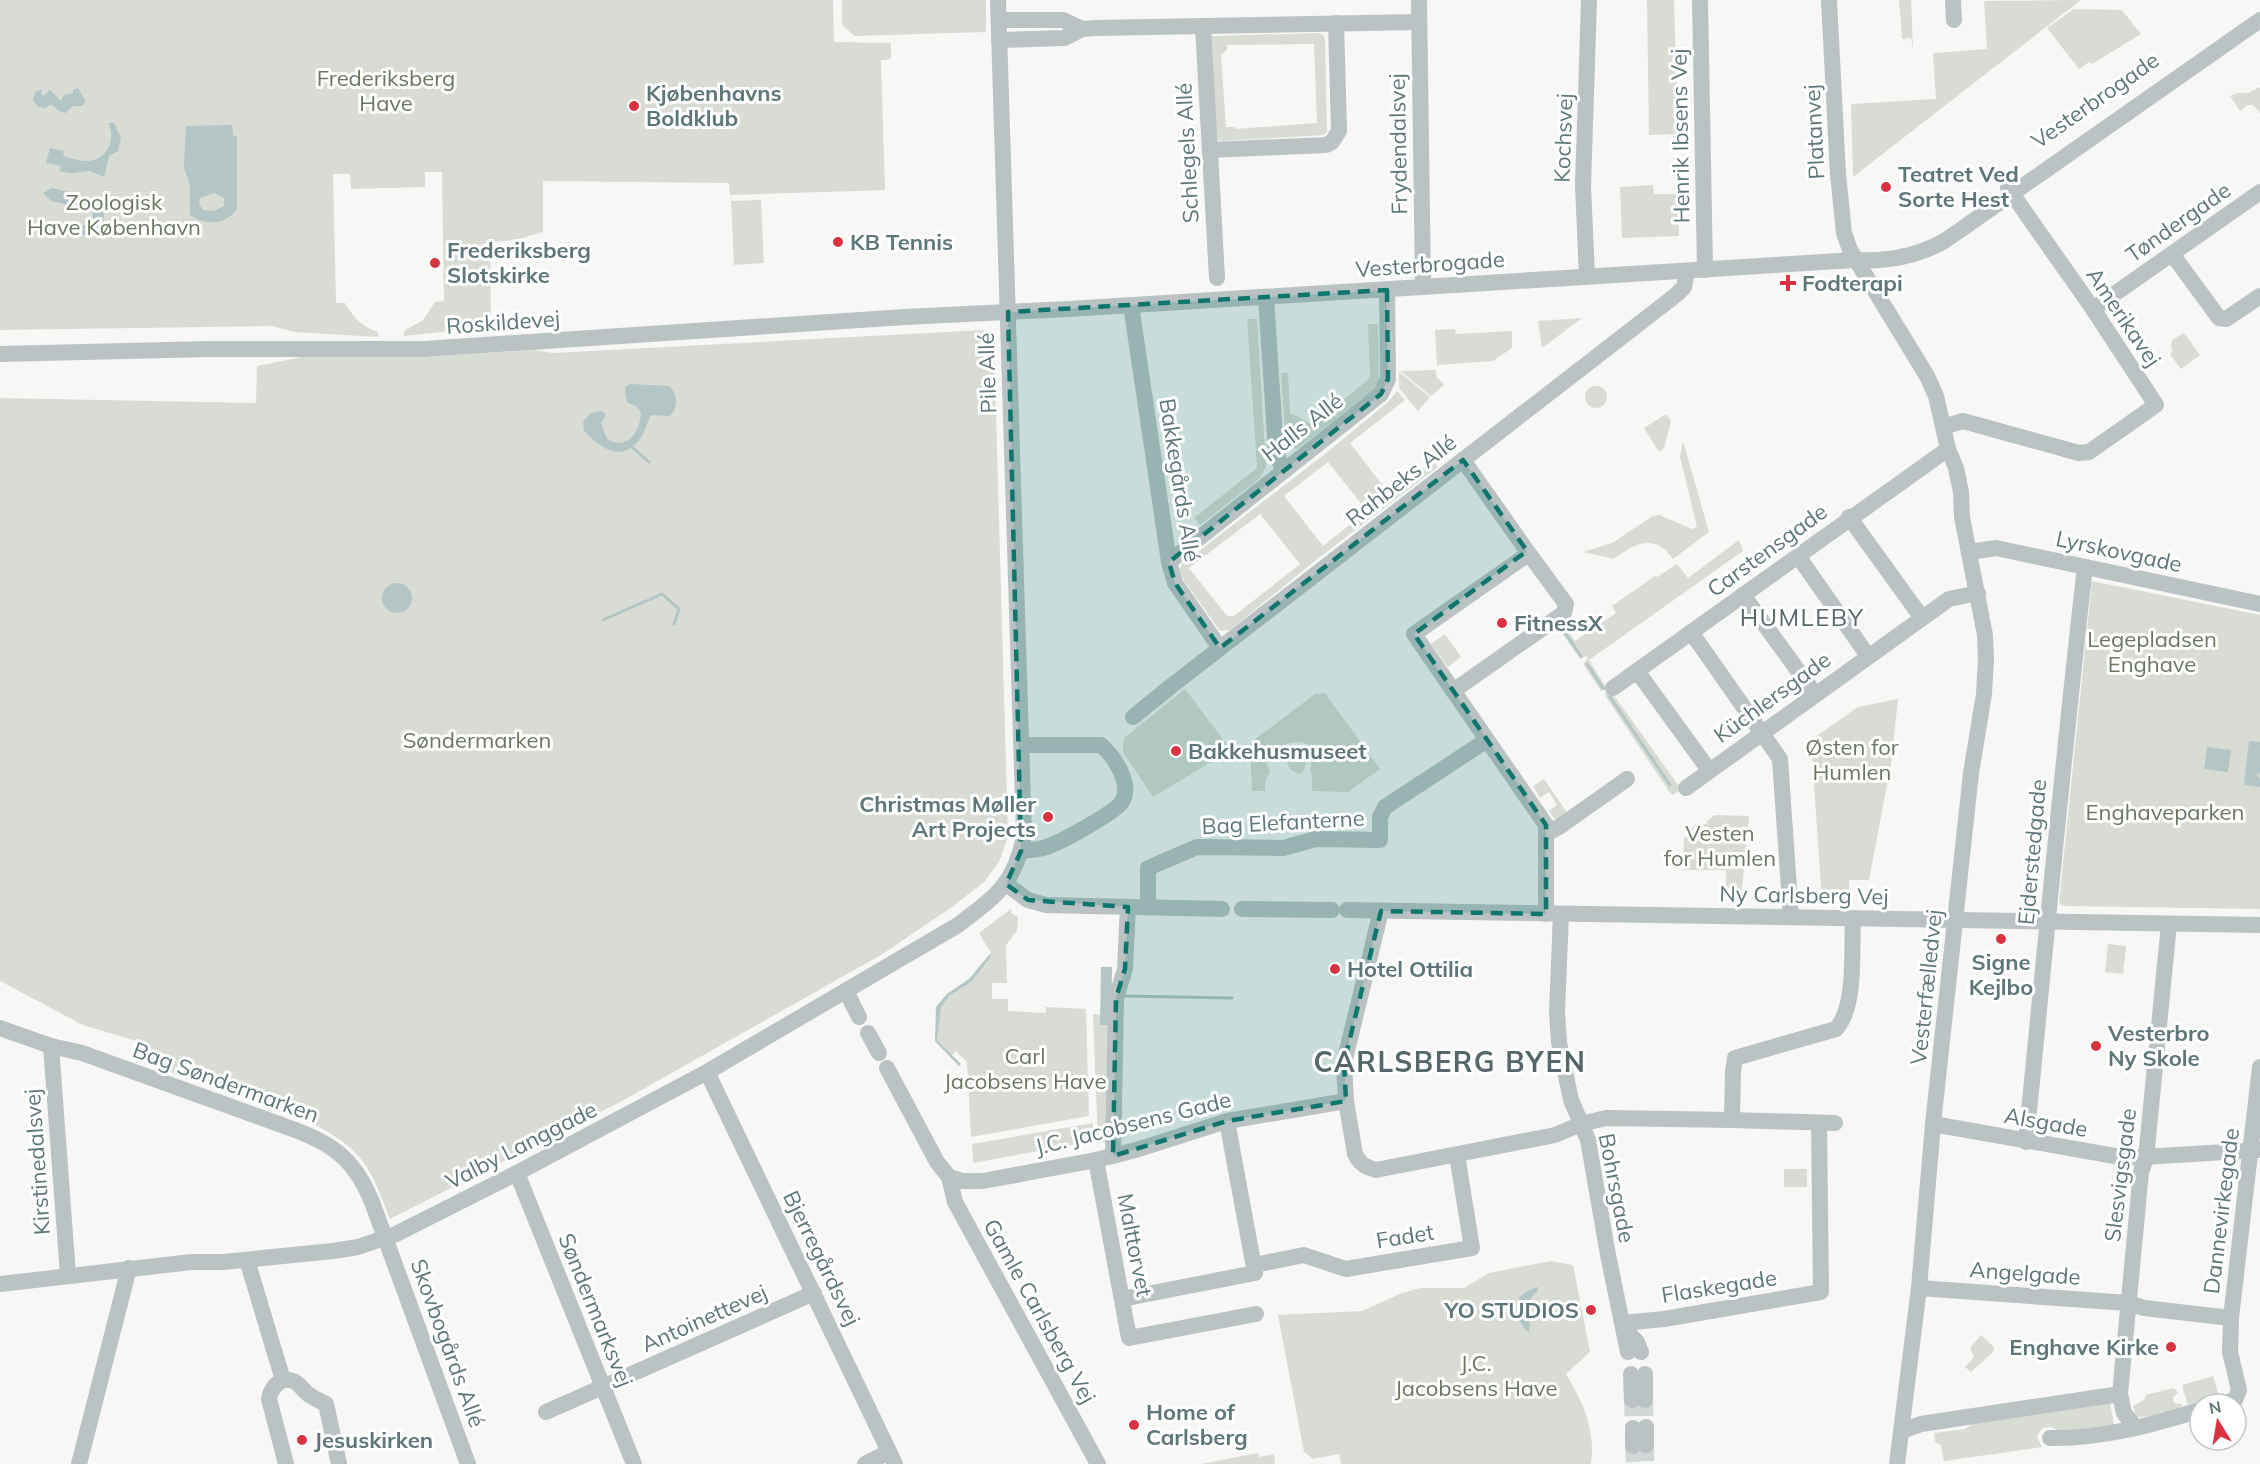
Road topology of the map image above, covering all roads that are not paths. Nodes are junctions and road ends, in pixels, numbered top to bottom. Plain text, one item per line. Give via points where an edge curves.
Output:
1 (998, 0) edge
2 (1419, 0) edge
3 (1589, 0) edge
4 (1700, 0) edge
5 (1829, 0) edge
6 (1953, 0) edge
7 (999, 20) junction
8 (1954, 20) dead end
9 (1419, 22) junction
10 (2256, 22) edge
11 (1336, 23) junction
12 (1203, 26) junction
13 (1082, 29) junction
14 (999, 40) junction
15 (1210, 150) junction
16 (2010, 191) junction
17 (2258, 199) edge
18 (2172, 254) junction
19 (1855, 260) junction
20 (1705, 270) junction
21 (1687, 271) junction
22 (1587, 277) junction
23 (1217, 278) dead end
24 (1423, 287) junction
25 (1387, 290) junction
26 (2260, 296) edge
27 (1266, 297) junction
28 (1131, 305) junction
29 (2093, 309) junction
30 (1008, 312) junction
31 (0, 354) edge
32 (1943, 427) junction
33 (1947, 448) junction
34 (1463, 460) junction
35 (1283, 471) junction
36 (1849, 517) junction
37 (1527, 551) junction
38 (1969, 552) junction
39 (1797, 556) junction
40 (1169, 562) junction
41 (2085, 567) junction
42 (1978, 593) junction
43 (1743, 595) junction
44 (2260, 604) edge
45 (1922, 618) junction
46 (1691, 633) junction
47 (1220, 648) junction
48 (1868, 656) junction
49 (1637, 671) junction
50 (1613, 688) dead end
51 (1453, 691) junction
52 (1815, 694) junction
53 (1133, 717) dead end
54 (1762, 732) junction
55 (1487, 740) junction
56 (1022, 745) junction
57 (1709, 771) junction
58 (1627, 779) dead end
59 (1686, 788) dead end
60 (1547, 832) junction
61 (1021, 851) junction
62 (1006, 884) junction
63 (1128, 907) junction
64 (1148, 907) junction
65 (1222, 909) dead end
66 (1242, 909) dead end
67 (1382, 911) junction
68 (1553, 914) junction
69 (1791, 917) junction
70 (1852, 918) junction
71 (1956, 920) junction
72 (2048, 921) junction
73 (2169, 924) junction
74 (2260, 925) edge
75 (846, 991) junction
76 (860, 1017) dead end
77 (0, 1028) edge
78 (867, 1033) dead end
79 (51, 1046) junction
80 (879, 1053) dead end
81 (2260, 1067) edge
82 (887, 1068) dead end
83 (707, 1072) junction
84 (1346, 1101) junction
85 (1732, 1120) junction
86 (1227, 1121) junction
87 (1581, 1124) junction
88 (1933, 1125) junction
89 (2026, 1142) junction
90 (2255, 1150) edge
91 (1457, 1155) junction
92 (1104, 1158) junction
93 (2146, 1158) junction
94 (517, 1173) junction
95 (949, 1177) junction
96 (385, 1238) junction
97 (247, 1260) junction
98 (129, 1268) junction
99 (1255, 1269) junction
100 (68, 1275) junction
101 (0, 1284) edge
102 (1918, 1288) junction
103 (814, 1293) junction
104 (1122, 1299) junction
105 (2128, 1303) junction
106 (1256, 1314) dead end
107 (2231, 1318) junction
108 (1624, 1326) junction
109 (1634, 1352) dead end
110 (1638, 1374) dead end
111 (282, 1380) junction
112 (603, 1387) junction
113 (2239, 1392) edge
114 (2120, 1394) junction
115 (1638, 1400) tunnel mouth
116 (546, 1412) dead end
117 (2188, 1414) edge
118 (2135, 1427) junction
119 (1639, 1428) tunnel mouth
120 (1902, 1431) junction
121 (2050, 1438) dead end
122 (1640, 1445) tunnel mouth
123 (892, 1458) edge
124 (79, 1464) edge
125 (286, 1464) edge
126 (339, 1464) edge
127 (468, 1464) edge
128 (634, 1464) edge
129 (865, 1464) edge
130 (1098, 1464) edge
131 (1897, 1464) edge

1 - 7 street, Pile Allé
2 - 9 street, Frydendalsvej
3 - 22 street, Kochsvej via 1583,186
4 - 20 street, Henrik Ibsens Vej
5 - 19 street, Platanvej via 1839,186 1845,238
6 - 8 street
7 - 13 street via 1063,20
7 - 14 street, Pile Allé
9 - 11 street
9 - 24 street, Frydendalsvej
10 - 16 street, Vesterbrogade
11 - 12 street
11 - 15 street via 1339,131 1332,142
12 - 13 street
12 - 15 street, Schlegels Allé
13 - 14 street via 1064,38
14 - 30 street, Pile Allé
15 - 23 street, Schlegels Allé
16 - 19 street, Vesterbrogade via 1927,250 1885,261
16 - 29 street, Amerikavej
17 - 18 street, Tøndergade
18 - 26 street via 2221,319
18 - 29 street, Tøndergade
19 - 20 street, Vesterbrogade
19 - 32 street, Vesterfælledvej via 1930,382
20 - 21 street, Vesterbrogade
21 - 22 street, Vesterbrogade
21 - 34 street, Rahbeks Allé via 1684,287 1676,295
22 - 24 street, Vesterbrogade
24 - 25 street, Vesterbrogade
25 - 27 street, Vesterbrogade
25 - 35 street, Halls Allé via 1386,387
27 - 28 street, Vesterbrogade
27 - 35 street via 1276,452
28 - 30 street, Vesterbrogade
28 - 40 street, Bakkegårds Allé
29 - 32 street, Amerikavej via 2156,405 2089,452 2079,453 1963,421
30 - 31 street, Roskildevej via 424,349
30 - 56 street, Pile Allé
32 - 33 street, Vesterfælledvej
33 - 36 street, Carstensgade
33 - 38 street, Vesterfælledvej via 1958,476
34 - 37 street
34 - 47 street, Rahbeks Allé
35 - 40 street, Halls Allé
36 - 39 street, Carstensgade
36 - 45 street
37 - 51 street via 1524,557 1414,634
37 - 51 street via 1566,604 1564,613
38 - 41 street, Lyrskovgade via 1996,548
38 - 42 street, Vesterfælledvej
39 - 43 street, Carstensgade
39 - 48 street
40 - 47 street, Bakkegårds Allé via 1174,583
41 - 44 street, Lyrskovgade
41 - 72 street, Ejderstedgade
42 - 45 street, Küchlersgade via 1948,599
42 - 71 street, Vesterfælledvej via 1986,669
43 - 46 street, Carstensgade
43 - 52 street
45 - 48 street, Küchlersgade
46 - 49 street, Carstensgade
46 - 54 street
47 - 53 street, Rahbeks Allé
48 - 52 street, Küchlersgade
49 - 50 street, Carstensgade
49 - 57 street
51 - 55 street
52 - 54 street, Küchlersgade
54 - 57 street, Küchlersgade
54 - 69 street via 1782,768
55 - 60 street
55 - 64 street, Bag Elefanterne via 1385,807 1380,817 1380,840 1316,839 1283,848 1197,847 1148,868
56 - 61 street, Pile Allé
56 - 61 street via 1101,745 1117,765 1125,793 1110,812 1050,846
57 - 59 street, Küchlersgade
58 - 60 street
60 - 68 street, Bohrsgade
61 - 62 street, Pile Allé
62 - 63 street via 1036,903
62 - 75 street, Valby Langgade via 958,925
63 - 64 street
63 - 92 street, Malttorvet via 1125,969 1116,998
64 - 65 street
66 - 67 street, Ny Carlsberg Vej
67 - 68 street, Ny Carlsberg Vej
67 - 84 street via 1344,1063
68 - 69 street, Ny Carlsberg Vej
68 - 87 street, Bohrsgade via 1559,1042 1566,1083
69 - 70 street, Ny Carlsberg Vej
70 - 71 street, Ny Carlsberg Vej
70 - 85 street via 1849,994 1843,1020 1836,1029 1736,1058
71 - 72 street, Ny Carlsberg Vej
71 - 88 street, Vesterfælledvej
72 - 73 street, Ny Carlsberg Vej
72 - 89 street, Ejderstedgade
73 - 74 street, Ny Carlsberg Vej
73 - 93 street, Slesvigsgade
75 - 76 street
75 - 83 street, Valby Langgade
77 - 79 street, Bag Søndermarken
78 - 80 street
79 - 96 street, Bag Søndermarken via 82,1053 331,1146 358,1172
79 - 100 street, Kirstinedalsvej
81 - 90 street, Dannevirkegade
82 - 95 street via 937,1162
83 - 94 street, Valby Langgade
83 - 103 street, Bjerregårdsvej
84 - 86 street, J.C. Jacobsens Gade
84 - 91 street via 1355,1154 1366,1168 1376,1170
85 - 87 street via 1606,1118
85 - 108 street, Flaskegade via 1827,1123 1821,1292
86 - 92 street, J.C. Jacobsens Gade
86 - 99 street
87 - 91 street via 1555,1135
87 - 108 street, Bohrsgade via 1590,1150
88 - 89 street, Alsgade
88 - 102 street, Vesterfælledvej
89 - 93 street, Alsgade
90 - 93 street, Alsgade
90 - 107 street, Dannevirkegade
91 - 99 street, Fadet via 1472,1248 1346,1269 1304,1255
92 - 95 street, J.C. Jacobsens Gade via 982,1181
92 - 104 street, Malttorvet
93 - 105 street, Slesvigsgade via 2141,1172
94 - 96 street, Valby Langgade
94 - 112 street, Søndermarksvej
95 - 130 street, Gamle Carlsberg Vej via 955,1202
96 - 97 street, Valby Langgade via 358,1247
96 - 127 street, Skovbogårds Allé
97 - 98 street, Valby Langgade
97 - 111 street
98 - 100 street, Valby Langgade
98 - 124 street
99 - 104 street, Fadet
100 - 101 street, Valby Langgade
102 - 105 street, Angelgade
102 - 120 street, Vesterfælledvej
103 - 112 street, Antoinettevej
103 - 123 street, Bjerregårdsvej
104 - 106 street, Malttorvet via 1129,1338
105 - 107 street, Angelgade
105 - 114 street, Slesvigsgade
107 - 113 street, Dannevirkegade via 2231,1360
108 - 109 street, Bohrsgade via 1637,1342
110 - 115 street
111 - 125 street via 273,1388 270,1399
111 - 126 street via 296,1382 326,1404
112 - 116 street, Antoinettevej
112 - 128 street, Søndermarksvej
114 - 118 street, Slesvigsgade via 2124,1413
114 - 120 street via 1922,1424
117 - 118 street
118 - 121 street
119 - 122 street
120 - 131 street, Vesterfælledvej
123 - 129 street

